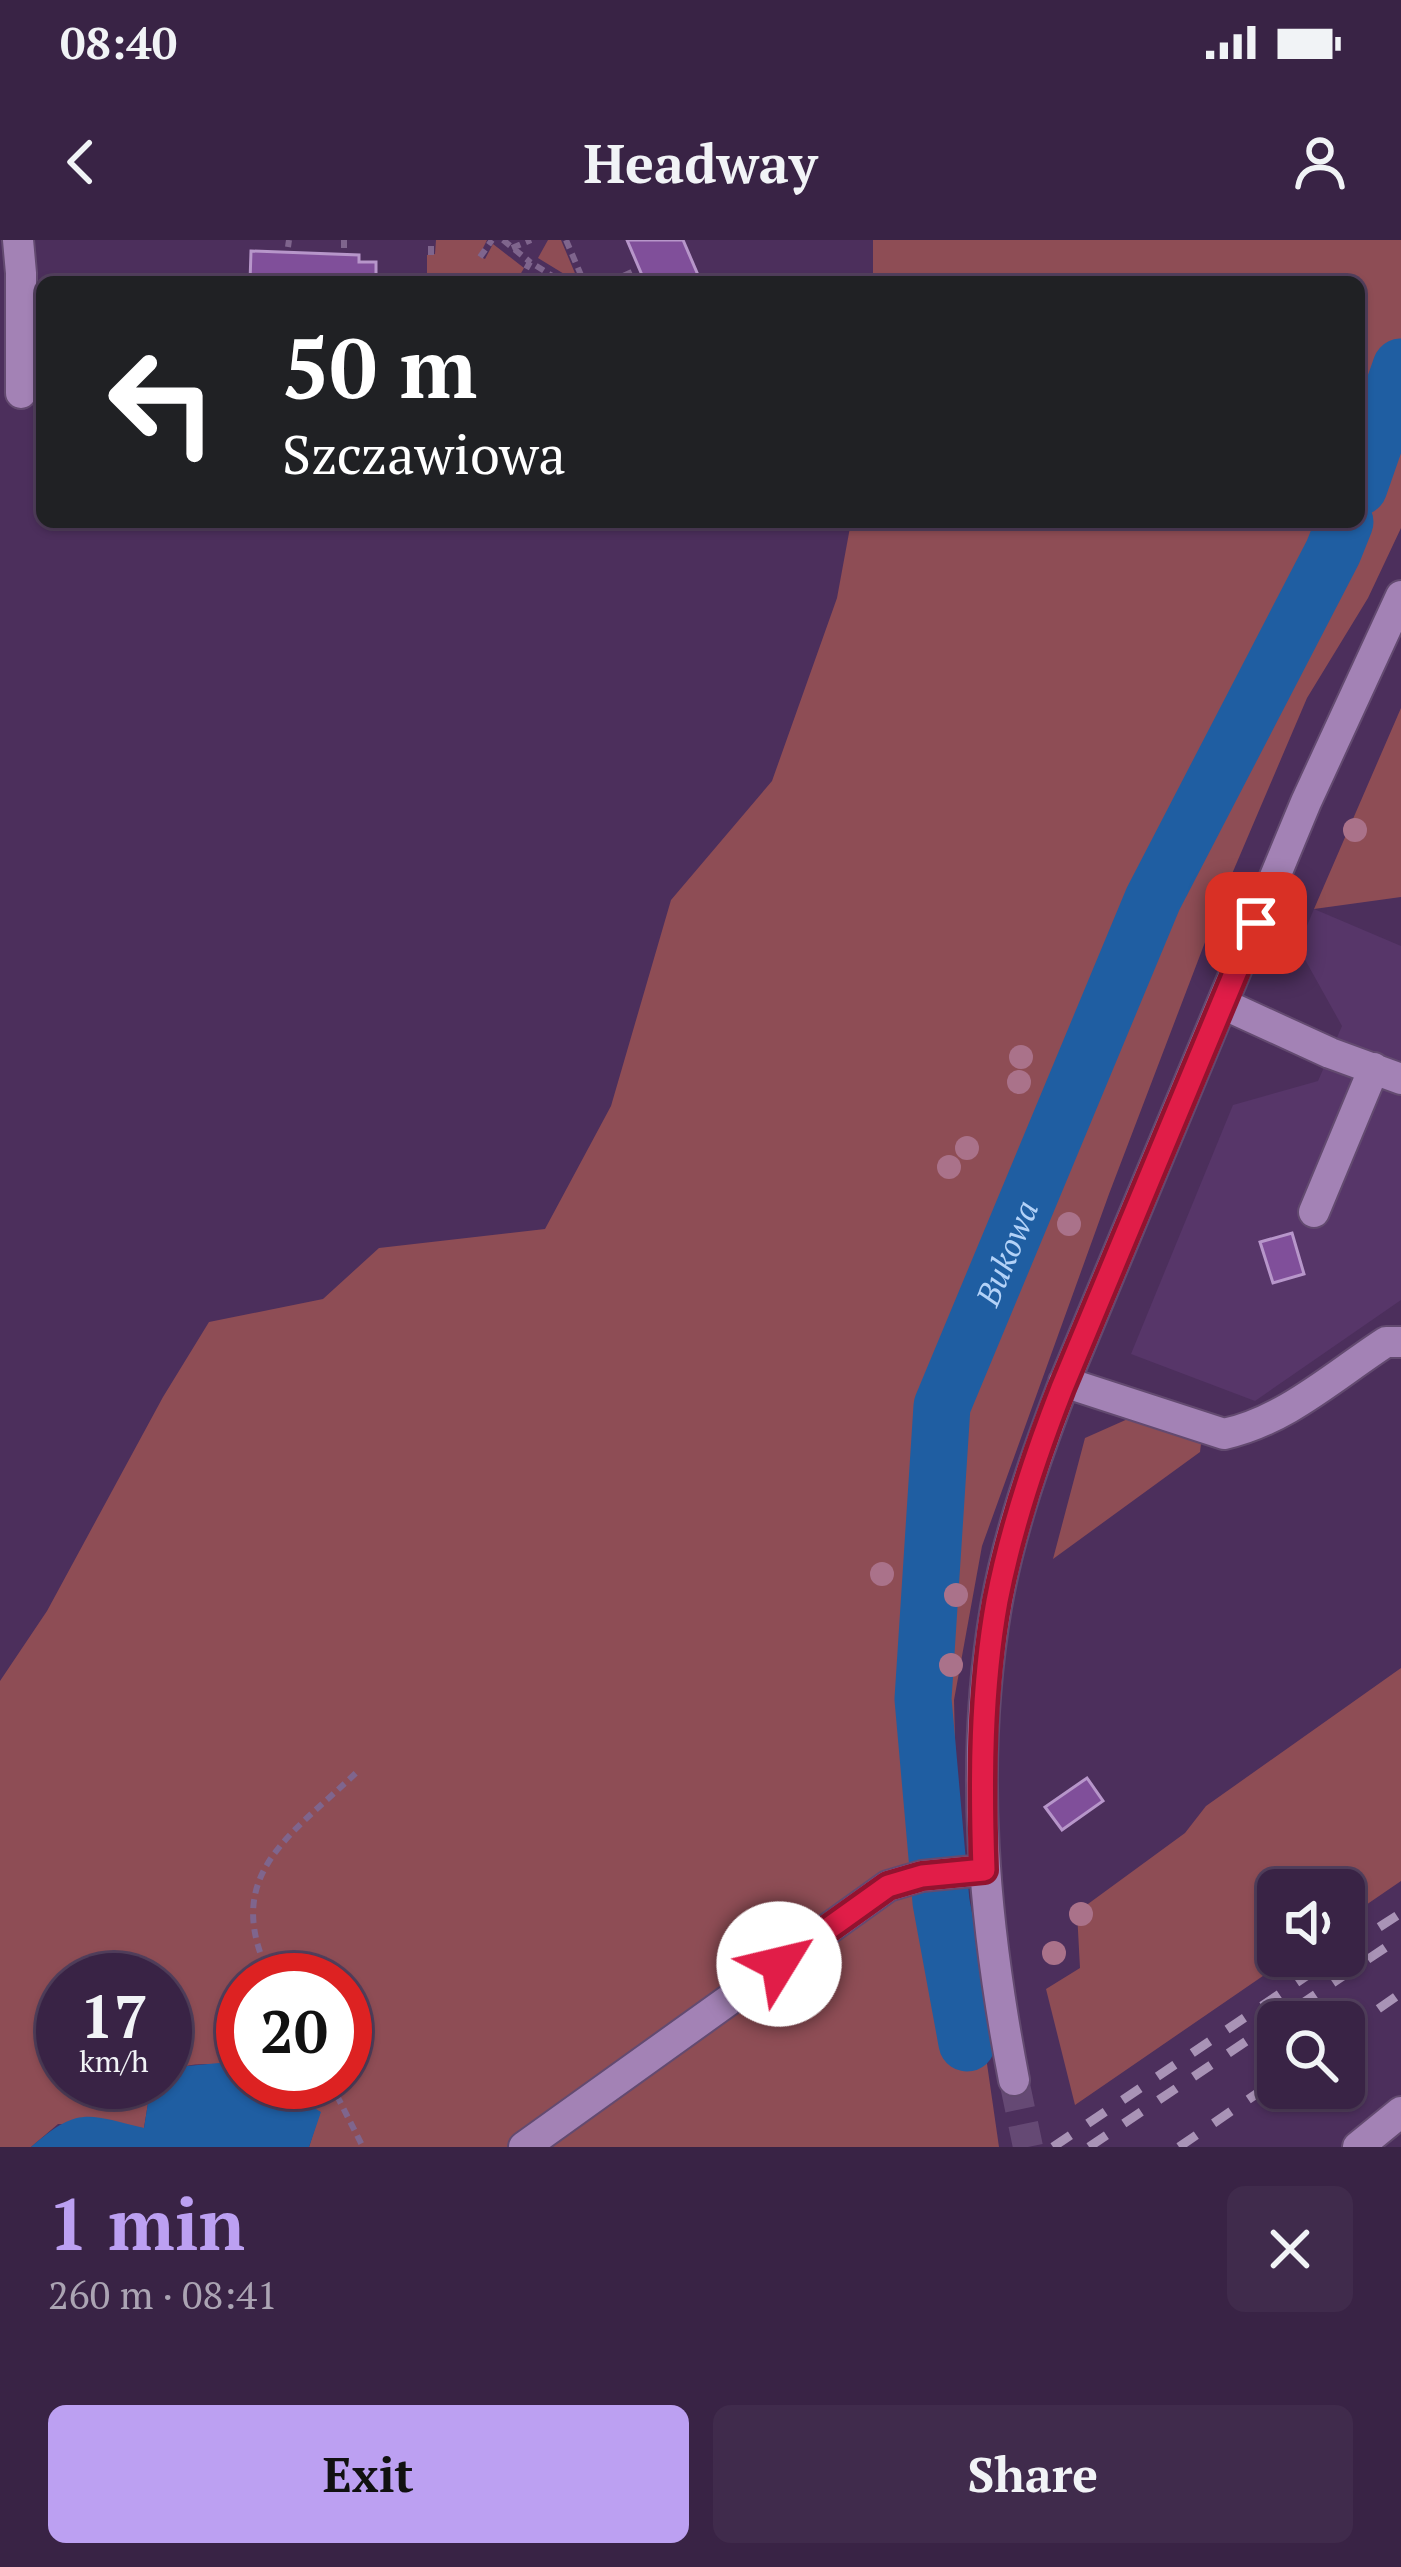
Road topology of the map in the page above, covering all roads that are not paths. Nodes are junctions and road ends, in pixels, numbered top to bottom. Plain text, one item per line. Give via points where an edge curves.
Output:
1 (18, 240) edge
2 (21, 393) dead end
3 (1401, 596) edge
4 (1223, 1004) junction
5 (1388, 1074) edge
6 (1314, 1212) dead end
7 (1401, 1342) edge
8 (1064, 1382) junction
9 (984, 1870) junction
10 (1014, 2080) tunnel mouth
11 (1401, 2112) edge
12 (524, 2147) edge
13 (1358, 2147) edge

1 - 2 street
3 - 4 street
4 - 5 street
4 - 8 street
5 - 6 street
7 - 8 street via 1386,1342 1278,1415 1224,1434
8 - 9 street via 997,1604 983,1730
9 - 10 street
9 - 12 street via 888,1886
11 - 13 street

